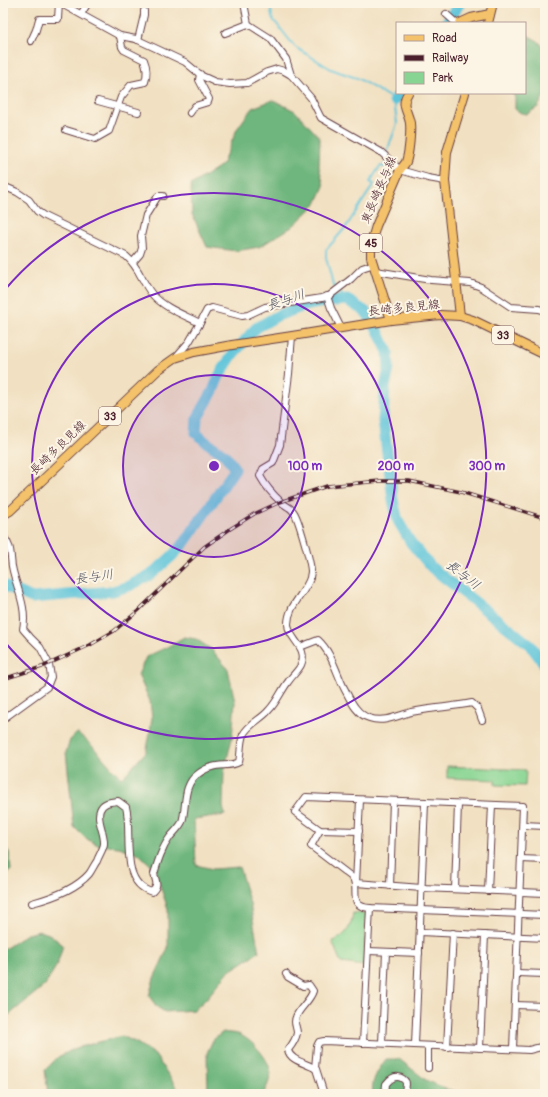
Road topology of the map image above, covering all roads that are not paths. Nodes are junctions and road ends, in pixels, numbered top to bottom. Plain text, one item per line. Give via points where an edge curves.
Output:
1 (60, 3) edge
2 (88, 3) edge
3 (244, 3) edge
4 (492, 3) edge
5 (144, 11) dead end
6 (81, 14) junction
7 (446, 14) dead end
8 (490, 14) junction
9 (455, 22) edge
10 (462, 22) edge
11 (488, 22) edge
12 (248, 24) junction
13 (225, 33) dead end
14 (120, 36) junction
15 (138, 40) junction
16 (31, 41) dead end
17 (200, 74) junction
18 (291, 75) junction
19 (408, 94) edge
20 (465, 94) edge
21 (98, 101) dead end
22 (117, 106) junction
23 (138, 112) dead end
24 (190, 113) dead end
25 (66, 130) dead end
26 (400, 170) junction
27 (445, 181) junction
28 (3, 186) edge
29 (163, 196) dead end
30 (133, 262) junction
31 (375, 267) junction
32 (457, 281) junction
33 (328, 296) junction
34 (545, 311) edge
35 (460, 316) junction
36 (387, 320) junction
37 (200, 322) junction
38 (341, 328) junction
39 (292, 336) junction
40 (545, 355) edge
41 (175, 358) junction
42 (3, 515) edge
43 (3, 536) edge
44 (300, 647) junction
45 (3, 719) edge
46 (482, 720) dead end
47 (360, 800) junction
48 (393, 801) junction
49 (425, 803) junction
50 (458, 804) junction
51 (492, 806) junction
52 (522, 825) junction
53 (545, 826) edge
54 (320, 830) junction
55 (359, 831) junction
56 (521, 859) junction
57 (545, 860) edge
58 (356, 883) junction
59 (390, 886) junction
60 (422, 888) junction
61 (455, 889) junction
62 (488, 891) junction
63 (520, 892) junction
64 (545, 893) edge
65 (32, 903) dead end
66 (370, 908) junction
67 (421, 910) junction
68 (519, 914) junction
69 (545, 916) edge
70 (420, 932) junction
71 (453, 933) junction
72 (485, 935) junction
73 (518, 936) junction
74 (545, 938) edge
75 (368, 951) junction
76 (386, 952) junction
77 (419, 953) junction
78 (517, 972) junction
79 (286, 974) dead end
80 (545, 974) edge
81 (515, 1005) junction
82 (545, 1006) edge
83 (363, 1043) junction
84 (382, 1043) junction
85 (415, 1045) junction
86 (428, 1046) junction
87 (447, 1046) junction
88 (545, 1046) edge
89 (480, 1048) junction
90 (513, 1050) junction
91 (315, 1068) junction
92 (428, 1068) dead end
93 (324, 1094) edge
94 (386, 1094) edge
95 (404, 1094) edge

1 - 6 street
1 - 16 street via 58,19 39,19
2 - 6 street
3 - 12 street
4 - 8 main road
5 - 15 street
6 - 14 street
7 - 9 street
8 - 10 main road
8 - 11 main road
12 - 13 street
12 - 18 street via 270,38 286,59
14 - 15 street
14 - 22 street via 124,50 144,60 146,77 145,82 131,86 120,97
15 - 17 street via 185,62
17 - 18 street via 215,82 230,84 247,83 277,69
17 - 24 street via 199,80 209,100 195,106
18 - 26 street via 311,98 321,118 381,152
19 - 26 main road, 東長崎長与線 / 45 via 404,102 410,132 406,162
20 - 27 main road via 447,152
21 - 22 street
22 - 23 street
22 - 25 street via 109,130 95,138
26 - 27 street
26 - 31 main road, 東長崎長与線 / 45 via 371,243 371,257
27 - 32 main road
28 - 30 street via 29,200 44,216 126,256
29 - 30 street via 158,196 146,215 141,236 142,248
30 - 37 street via 152,293 161,302
31 - 32 street via 431,280
31 - 33 street via 362,268
31 - 36 main road, 東長崎長与線 / 45
32 - 34 street via 481,287 511,307
32 - 35 main road
33 - 37 street via 264,307 242,316 212,308 207,310
33 - 38 street
35 - 36 main road, 長崎多良見線 / 33 via 440,315
35 - 40 main road, 長崎多良見線 / 33
36 - 38 main road, 長崎多良見線 / 33
37 - 41 street via 189,342
38 - 39 main road, 長崎多良見線 / 33
39 - 41 main road, 長崎多良見線 / 33 via 232,344
39 - 44 street via 280,445 273,462 263,469 260,476 280,502 294,511 310,563 309,580 289,614 288,626
41 - 42 main road, 長崎多良見線 / 33 via 158,370
43 - 45 street via 12,554 12,569 24,610 23,629 40,647 49,664 51,677 47,687
44 - 46 street via 318,640 324,645 351,702 368,718 390,719 410,713 472,703 478,709
44 - 65 street via 300,665 269,711 251,724 243,736 239,762 213,766 191,781 180,826 170,837 158,860 154,874 157,883 152,892 140,886 132,873 126,807 118,801 111,801 100,810 104,843 90,874 67,890
47 - 48 street
47 - 54 street via 306,797 295,812
47 - 55 street
48 - 49 street
48 - 59 street
49 - 50 street
49 - 60 street
50 - 51 street
50 - 61 street
51 - 52 street via 523,806
51 - 62 street
52 - 53 street
52 - 56 street
54 - 55 street
54 - 58 street via 311,846
55 - 58 street
56 - 57 street
56 - 63 street
58 - 59 street
58 - 66 street via 357,903
59 - 60 street
60 - 61 street
60 - 67 street
61 - 62 street
62 - 63 street
63 - 64 street
63 - 68 street
66 - 67 street
66 - 75 street
67 - 68 street
67 - 70 street
68 - 69 street
68 - 73 street
70 - 71 street
70 - 77 street
71 - 72 street
71 - 87 street
72 - 73 street
72 - 89 street
73 - 74 street
73 - 78 street
75 - 76 street
75 - 83 street
76 - 77 street
76 - 84 street
77 - 85 street
78 - 80 street
78 - 81 street
79 - 91 street via 303,986 309,985 313,991 294,1020 297,1032 288,1050 289,1055
81 - 82 street
81 - 90 street
83 - 84 street
83 - 91 street via 319,1042
84 - 85 street
85 - 86 street
86 - 87 street
86 - 92 street
87 - 89 street
88 - 90 street
89 - 90 street
91 - 93 street
94 - 95 street via 386,1084 397,1077 405,1081

